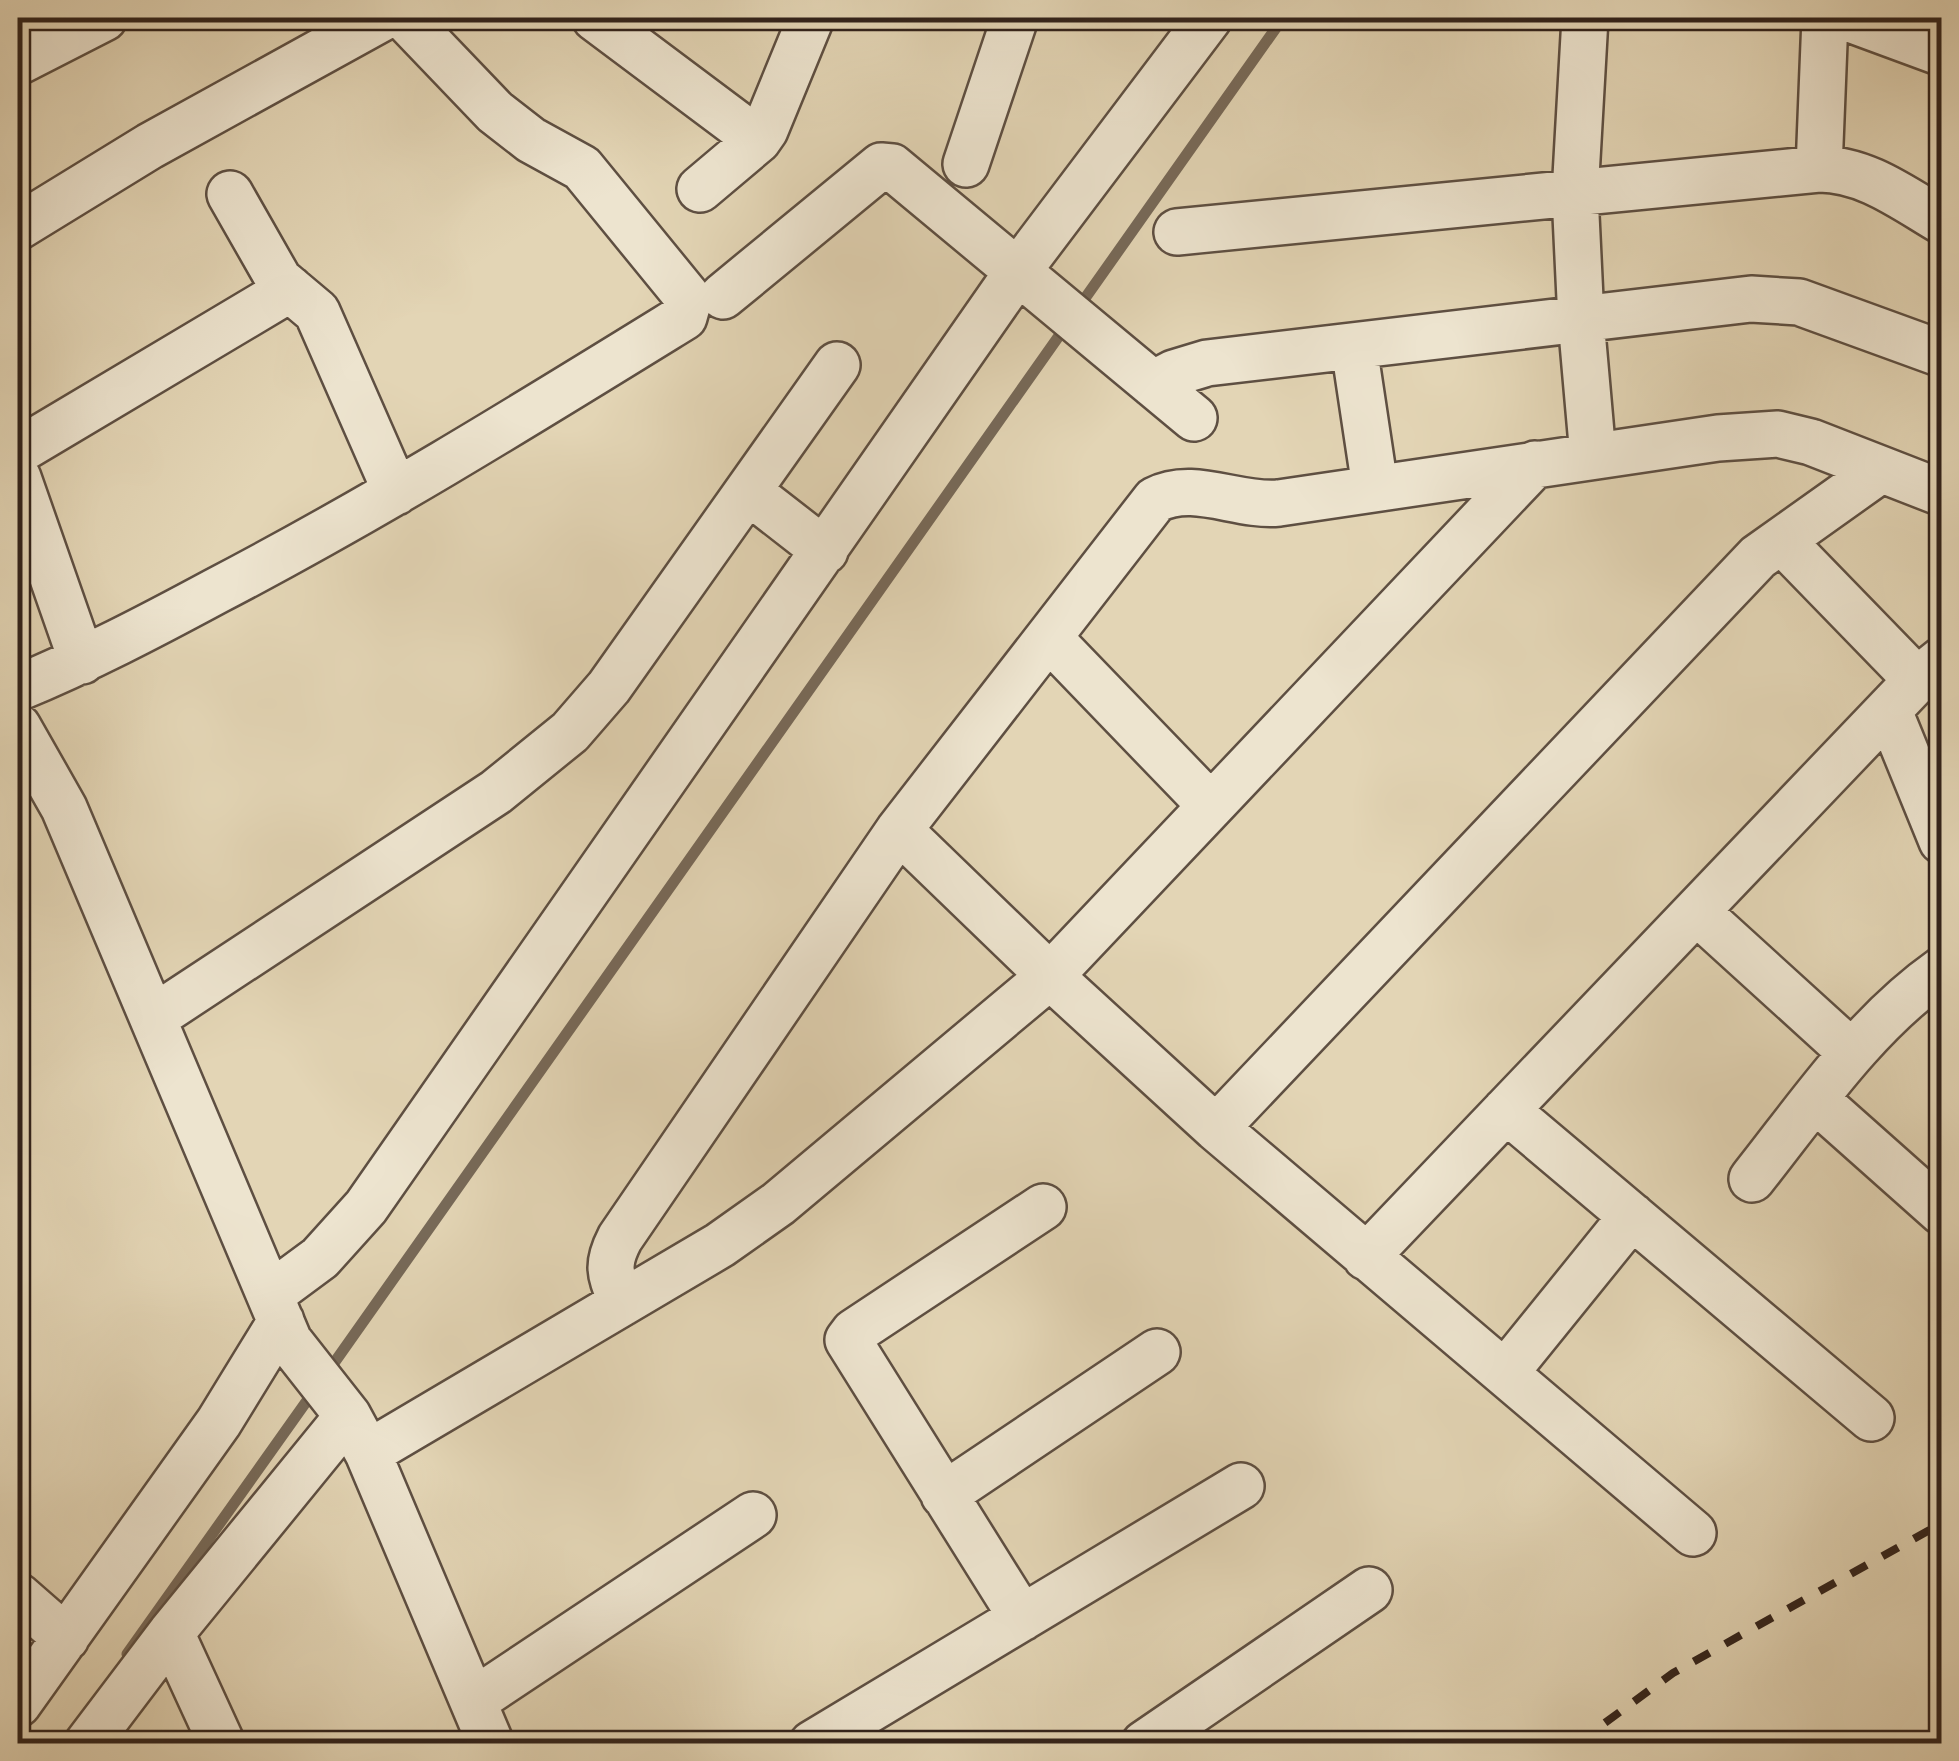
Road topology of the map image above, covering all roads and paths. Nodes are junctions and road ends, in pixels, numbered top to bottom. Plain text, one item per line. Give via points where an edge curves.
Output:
1 (104, 18) edge
2 (382, 18) edge
3 (405, 18) edge
4 (811, 18) edge
5 (1015, 18) edge
6 (1208, 18) edge
7 (1586, 18) edge
8 (1825, 18) edge
9 (1848, 18) edge
10 (608, 22) edge
11 (1942, 53) edge
12 (18, 62) edge
13 (758, 140) junction
14 (966, 164) dead end
15 (1819, 169) junction
16 (700, 189) dead end
17 (230, 194) dead end
18 (1575, 194) junction
19 (1942, 221) edge
20 (18, 227) edge
21 (1178, 232) dead end
22 (1023, 276) junction
23 (290, 288) junction
24 (723, 296) dead end
25 (1581, 320) junction
26 (1354, 346) junction
27 (1942, 354) edge
28 (837, 365) dead end
29 (1153, 384) junction
30 (1194, 418) dead end
31 (18, 450) edge
32 (1594, 456) junction
33 (1535, 464) junction
34 (1879, 470) junction
35 (18, 478) edge
36 (1375, 486) junction
37 (748, 491) junction
38 (396, 492) junction
39 (1942, 493) edge
40 (1782, 541) junction
41 (825, 551) junction
42 (1049, 638) junction
43 (82, 662) junction
44 (1916, 684) edge
45 (18, 688) edge
46 (18, 727) edge
47 (1211, 806) junction
48 (899, 830) junction
49 (1942, 841) edge
50 (1697, 912) junction
51 (1942, 970) edge
52 (1050, 976) junction
53 (153, 1018) junction
54 (1852, 1052) junction
55 (1815, 1099) junction
56 (1506, 1110) junction
57 (1216, 1128) junction
58 (1752, 1180) dead end
59 (1042, 1207) dead end
60 (1942, 1212) edge
61 (1632, 1216) junction
62 (1366, 1257) junction
63 (622, 1303) junction
64 (280, 1319) junction
65 (1156, 1352) dead end
66 (1504, 1373) junction
67 (1872, 1418) dead end
68 (350, 1421) junction
69 (1242, 1486) dead end
70 (944, 1495) junction
71 (753, 1515) dead end
72 (1694, 1533) dead end
73 (1369, 1590) dead end
74 (18, 1596) edge
75 (1022, 1618) junction
76 (171, 1633) junction
77 (66, 1638) junction
78 (475, 1700) junction
79 (18, 1704) edge
80 (87, 1744) edge
81 (222, 1744) edge
82 (491, 1744) edge
83 (812, 1744) edge
84 (1144, 1744) edge

1 - 12 street
2 - 20 street
3 - 38 street via 495,112 582,168 689,300 684,317
4 - 13 street
5 - 14 street
6 - 22 street
7 - 18 street
8 - 15 street
9 - 11 street
10 - 13 street
13 - 16 street
15 - 18 street
15 - 19 street via 1868,179
17 - 23 street via 267,263
18 - 21 street
18 - 25 street
22 - 24 street via 904,175 881,166
22 - 29 street
22 - 41 street
23 - 31 street
23 - 38 street via 317,312
25 - 26 street
25 - 27 street via 1775,299
25 - 32 street
26 - 29 street via 1207,363
26 - 36 street
28 - 37 street
29 - 30 street
32 - 33 street
32 - 34 street via 1778,434
33 - 36 street
33 - 47 street
34 - 39 street
34 - 40 street
35 - 43 street
36 - 42 street via 1264,504 1173,491 1143,513
37 - 41 street
37 - 53 street via 610,687 546,753
38 - 43 street
40 - 44 street
40 - 57 street via 1733,582
41 - 64 street via 366,1207 320,1258
42 - 47 street
42 - 48 street
43 - 45 street
44 - 49 street
44 - 50 street
46 - 53 street via 64,808
47 - 52 street
48 - 52 street
48 - 63 street via 620,1238 610,1271
50 - 54 street
50 - 56 street
51 - 54 street
52 - 57 street
52 - 63 street via 778,1204
53 - 64 street
54 - 55 street
55 - 58 street
55 - 60 street
56 - 61 street
56 - 62 street
57 - 62 street
59 - 70 street via 849,1335
61 - 66 street
61 - 67 street
62 - 66 street
63 - 68 street
64 - 68 street
64 - 77 street via 220,1422
65 - 70 street
66 - 72 street
68 - 76 street
68 - 78 street
69 - 75 street
70 - 75 street
71 - 78 street
73 - 84 street
74 - 77 street
75 - 83 street
76 - 80 street
76 - 81 street
77 - 79 street
78 - 82 street

